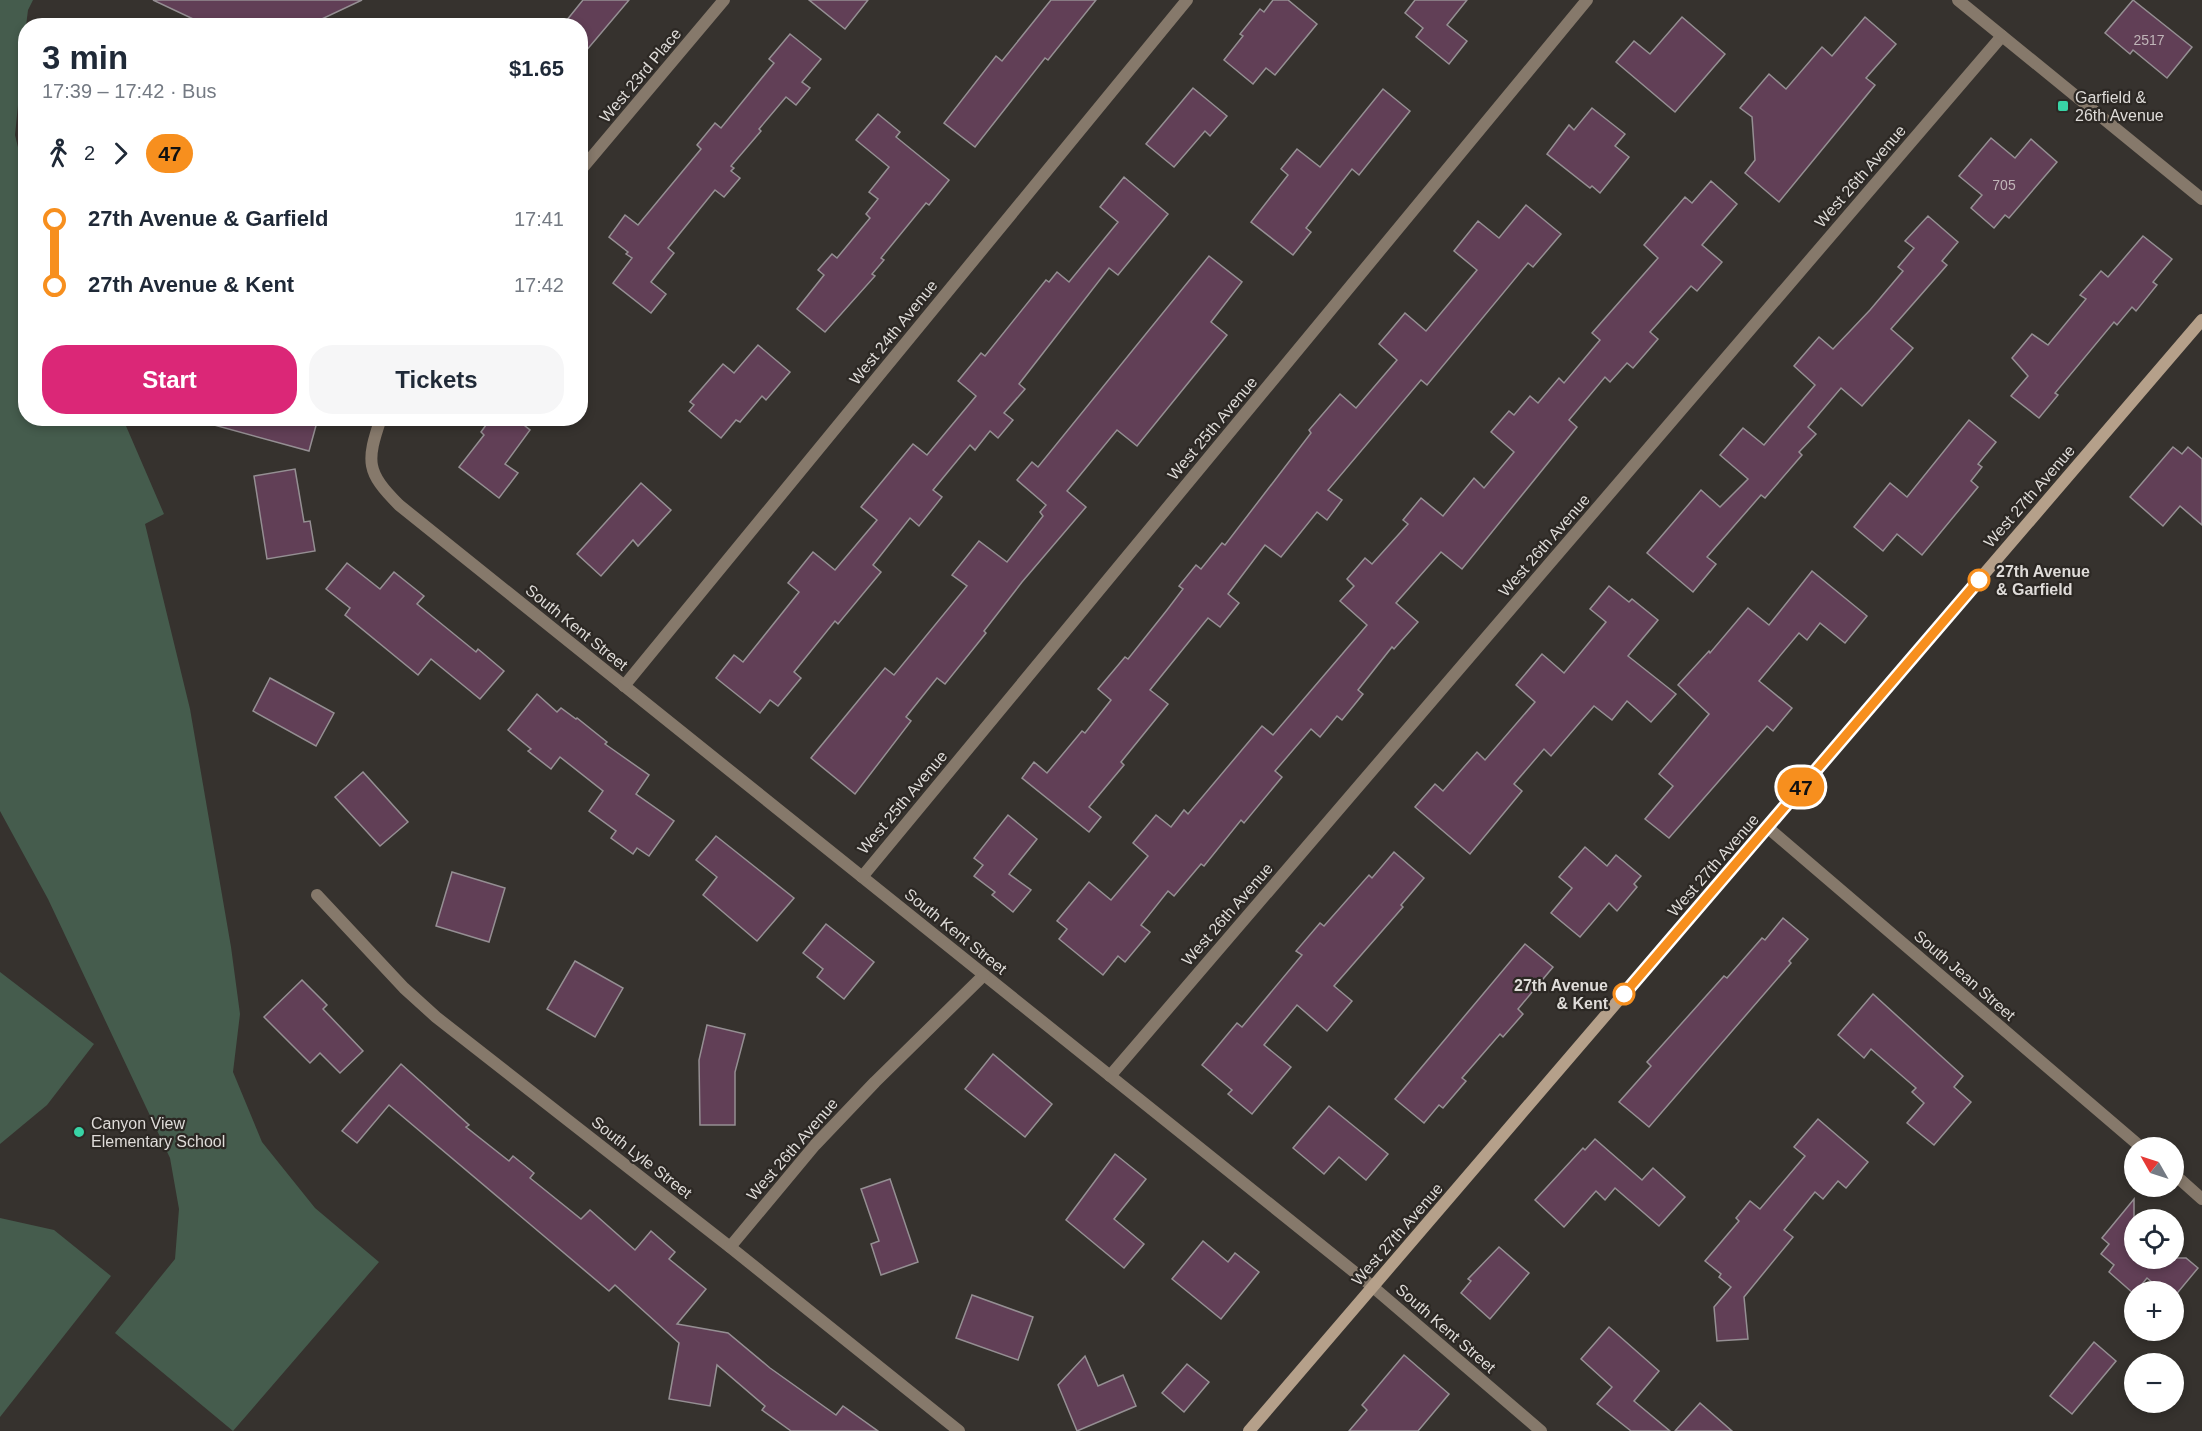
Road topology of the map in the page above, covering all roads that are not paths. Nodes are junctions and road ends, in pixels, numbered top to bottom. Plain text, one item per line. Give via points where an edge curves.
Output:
1 (724, 0) edge
2 (1187, 0) edge
3 (1587, 0) edge
4 (1958, 0) edge
5 (2002, 36) junction
6 (588, 162) edge
7 (2202, 199) edge
8 (2202, 320) edge
9 (378, 426) edge
10 (624, 686) junction
11 (1767, 827) junction
12 (862, 877) junction
13 (317, 896) dead end
14 (984, 975) junction
15 (1110, 1076) junction
16 (2129, 1137) edge
17 (2184, 1183) edge
18 (2202, 1199) edge
19 (730, 1246) junction
20 (1373, 1287) junction
21 (959, 1431) edge
22 (1249, 1431) edge
23 (1541, 1431) edge

1 - 6 street, West 23rd Place
2 - 10 street, West 24th Avenue
3 - 12 street, West 25th Avenue
4 - 5 street
5 - 7 street
5 - 15 street, West 26th Avenue
8 - 11 main road, West 27th Avenue
9 - 10 street, South Kent Street via 371,447 372,469 378,484
10 - 12 street, South Kent Street
11 - 16 street, South Jean Street
11 - 20 main road, West 27th Avenue
12 - 14 street, South Kent Street
13 - 19 street, South Lyle Street via 436,1017
14 - 15 street, South Kent Street
14 - 19 street, West 26th Avenue via 815,1145
15 - 20 street, South Kent Street
17 - 18 street
19 - 21 street, South Lyle Street
20 - 22 main road, West 27th Avenue
20 - 23 street, South Kent Street

